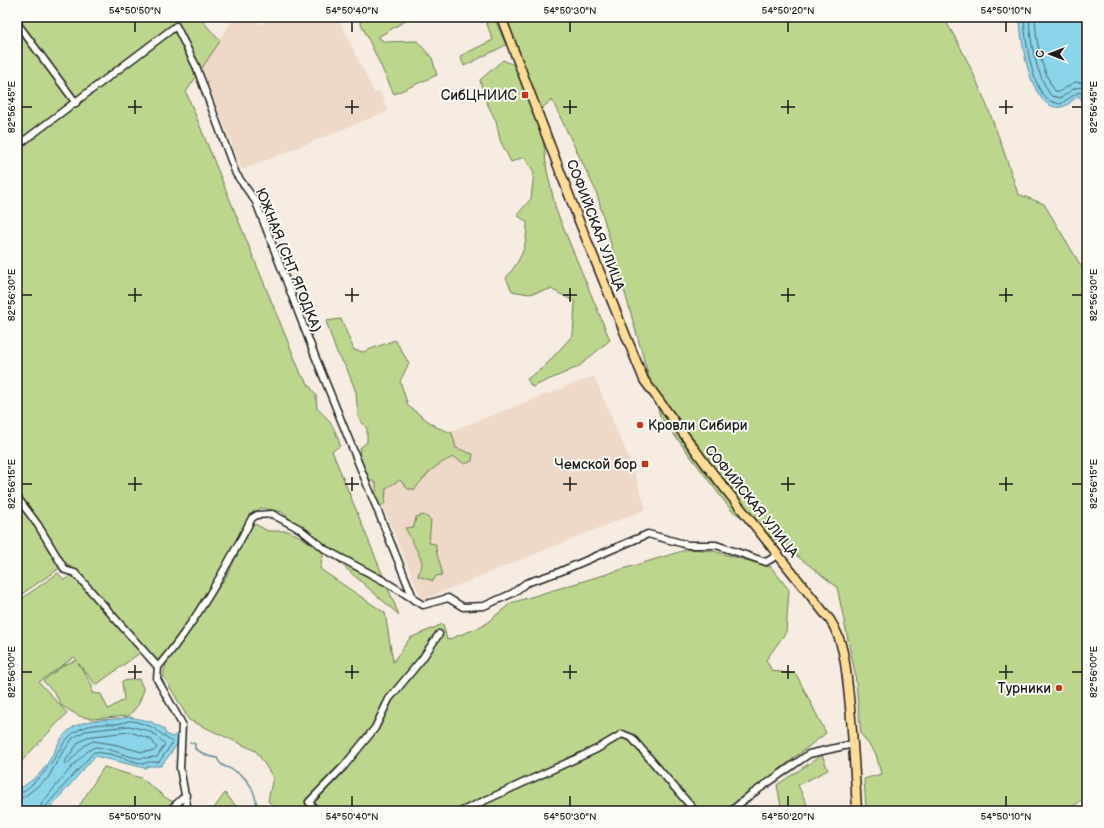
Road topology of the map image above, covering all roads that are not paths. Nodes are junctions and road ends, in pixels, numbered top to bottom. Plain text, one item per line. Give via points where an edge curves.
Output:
1 (501, 17) edge
2 (17, 23) edge
3 (76, 103) junction
4 (17, 146) edge
5 (17, 497) edge
6 (778, 555) junction
7 (414, 600) junction
8 (439, 634) dead end
9 (158, 667) junction
10 (853, 744) junction
11 (186, 795) junction
12 (169, 811) edge
13 (188, 811) edge
14 (316, 811) edge
15 (462, 811) edge
16 (695, 811) edge
17 (731, 811) edge
18 (857, 811) edge

1 - 6 main road, СОФИЙСКАЯ УЛИЦА via 644,380 706,466
2 - 3 street
3 - 4 street
3 - 7 street, ЮЖНАЯ (СНТ ЯГОДКА) via 176,26 196,66 236,174 256,202
5 - 9 street via 38,525 65,570 75,573
6 - 7 street via 766,562 716,545 688,545 648,534 559,572 526,583 514,592 484,606 463,607 448,598 423,605
6 - 10 main road, СОФИЙСКАЯ УЛИЦА via 837,630 844,658
7 - 9 street via 326,550 300,529 272,514 257,515 252,518 219,579 191,623
8 - 14 street via 389,699 375,728 344,766 309,802
9 - 11 street via 157,679 182,724 180,768
10 - 17 street via 809,754
10 - 18 main road, СОФИЙСКАЯ УЛИЦА
11 - 12 street
11 - 13 street
15 - 16 street via 597,749 622,734 632,738

